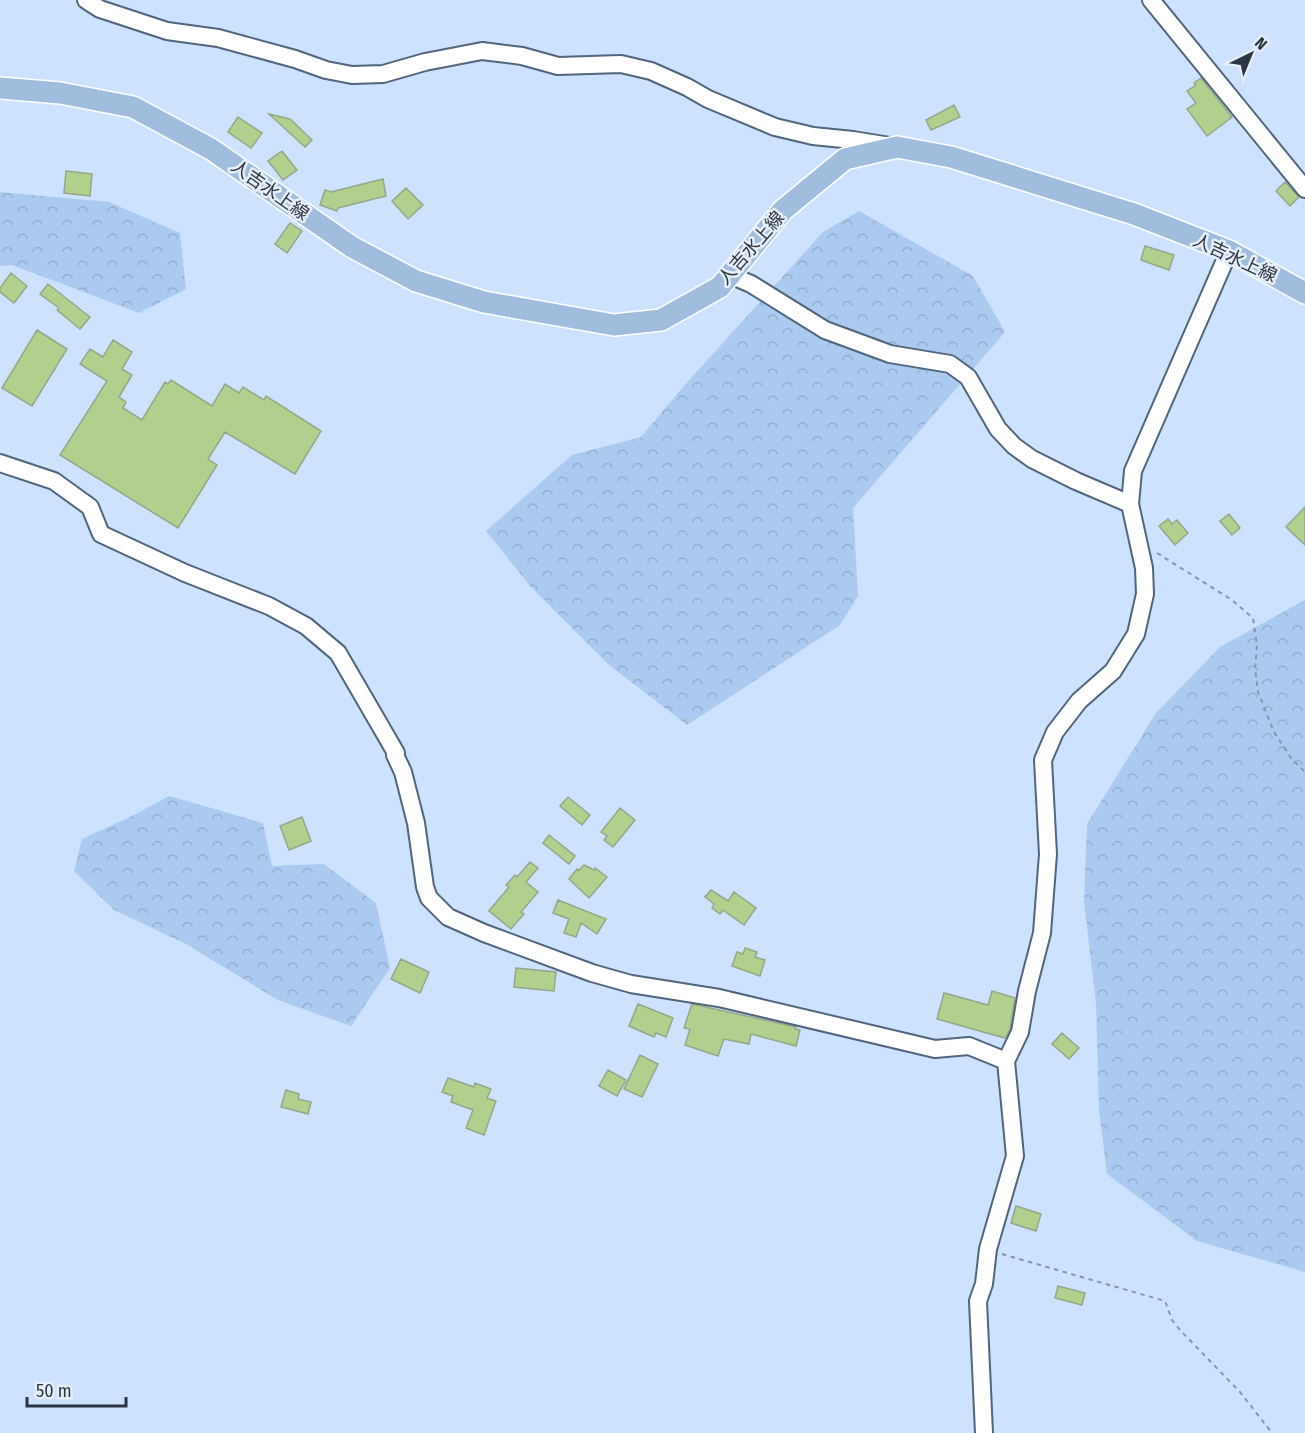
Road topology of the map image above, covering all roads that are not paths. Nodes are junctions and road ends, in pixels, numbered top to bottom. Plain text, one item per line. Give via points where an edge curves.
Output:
1 (86, 0) edge
2 (1151, 0) edge
3 (0, 88) edge
4 (897, 147) junction
5 (1305, 189) edge
6 (1229, 251) junction
7 (730, 275) junction
8 (1305, 293) edge
9 (0, 463) edge
10 (1130, 504) junction
11 (1006, 1061) junction
12 (984, 1433) edge

1 - 4 street via 100,9 167,31 218,38 352,75 383,74 482,51 558,66 621,64 651,71 775,127
2 - 5 street
3 - 7 main road, 人吉水上線 via 60,93 133,107 211,149 352,247 416,282 484,302 614,325 662,320 720,287
4 - 6 main road, 人吉水上線 via 951,157 1134,214
4 - 7 main road, 人吉水上線 via 845,159 783,210
6 - 8 main road, 人吉水上線
6 - 10 street via 1133,471
7 - 10 street via 825,330 890,354 950,364 968,378 998,429 1014,446 1076,482
9 - 11 street via 54,481 90,507 101,534 269,606 306,626 338,653 396,753 416,823 425,886 429,898 448,917 592,973 631,984 719,998 935,1048 969,1046
10 - 11 street via 1144,568 1145,594 1136,634 1113,671 1079,701 1055,732 1043,760 1048,854 1042,933 1020,1032
11 - 12 street via 1015,1156 988,1249 978,1301

